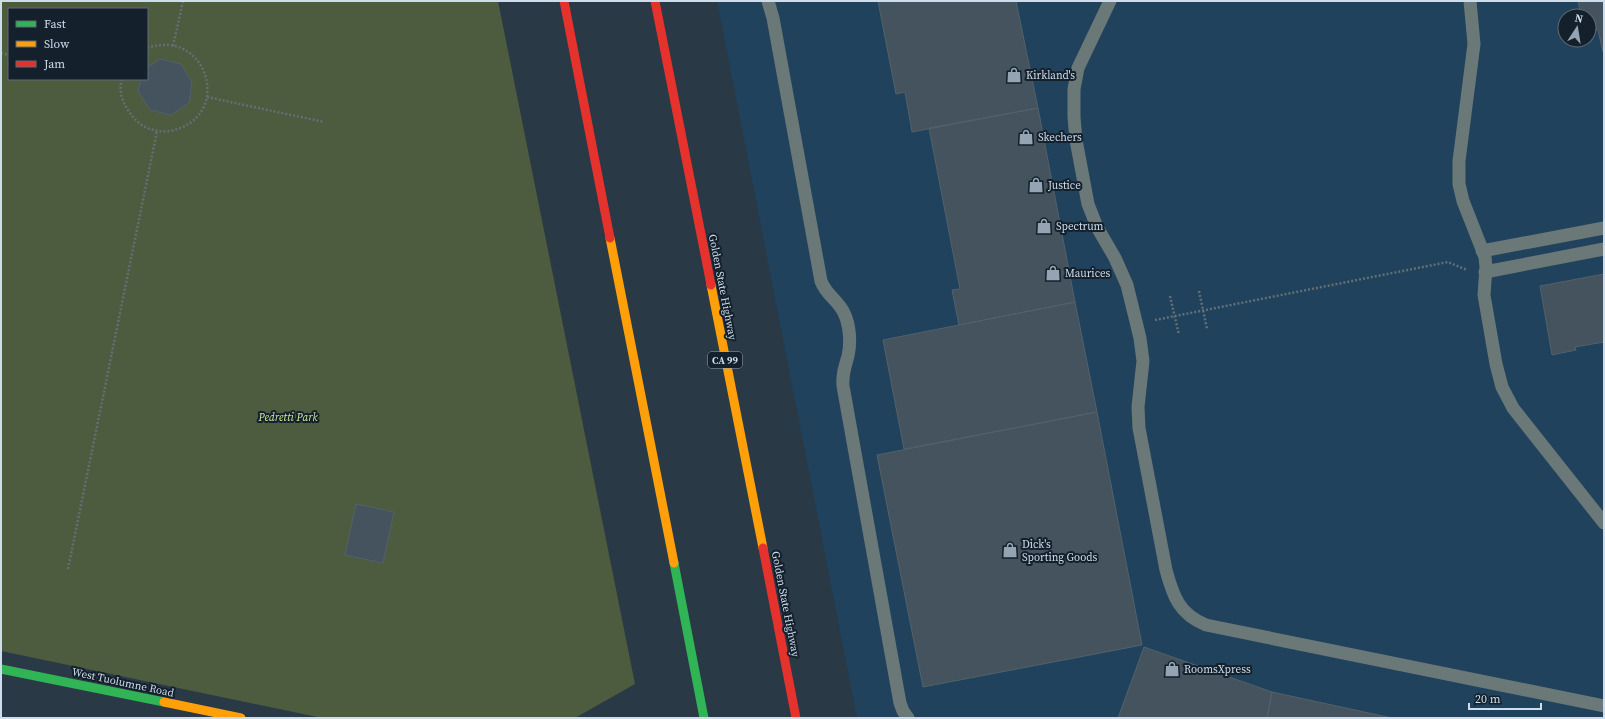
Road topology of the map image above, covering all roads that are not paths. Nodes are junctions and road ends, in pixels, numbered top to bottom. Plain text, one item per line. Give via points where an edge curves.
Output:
1 (564, 1) edge
2 (655, 1) edge
3 (768, 1) edge
4 (1110, 1) edge
5 (1470, 1) edge
6 (1604, 228) edge
7 (1604, 249) edge
8 (1482, 251) junction
9 (1486, 272) junction
10 (1604, 523) edge
11 (1, 668) edge
12 (1604, 706) edge
13 (241, 718) edge
14 (704, 718) edge
15 (796, 718) edge
16 (908, 718) edge

1 - 14 main road
2 - 15 main road, Golden State Highway / CA 99
3 - 16 lane via 820,281 847,319 850,348 843,372 843,386 900,703
4 - 12 lane via 1078,68 1074,90 1076,134 1088,204 1127,285 1140,338 1143,361 1138,407 1139,428 1166,570 1182,609 1193,619 1206,625
5 - 8 lane via 1474,44 1458,161 1462,202
6 - 8 lane
7 - 9 lane
8 - 9 lane
9 - 10 lane via 1484,295 1496,364 1505,395
11 - 13 main road, West Tuolumne Road

